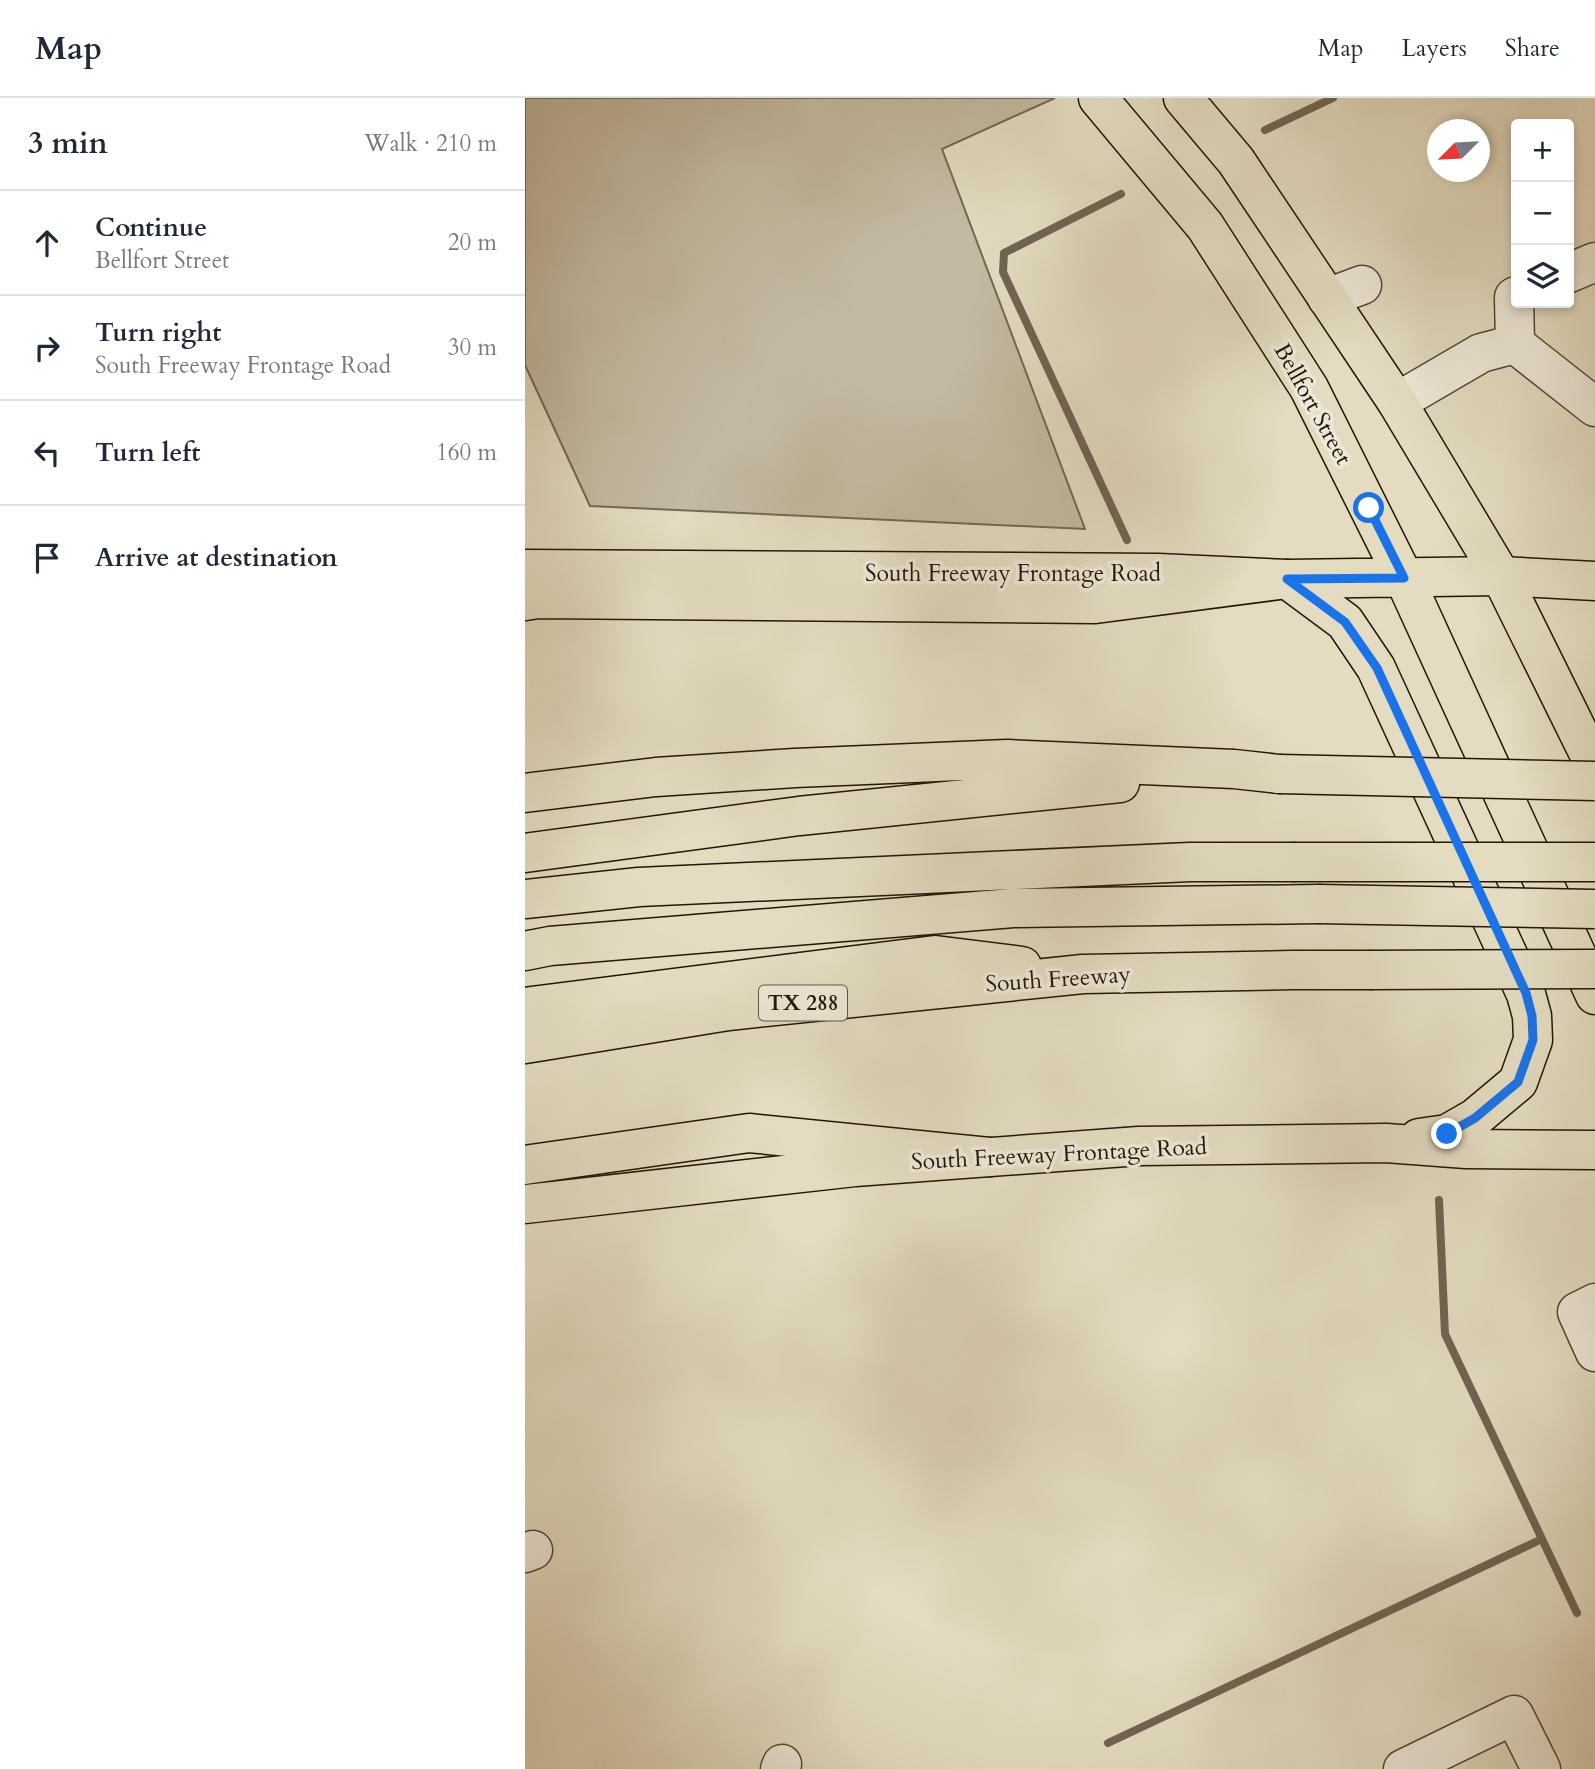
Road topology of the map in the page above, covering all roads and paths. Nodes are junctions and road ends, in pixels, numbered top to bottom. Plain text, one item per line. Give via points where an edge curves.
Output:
1 (1098, 98) edge
2 (1183, 98) edge
3 (1595, 262) edge
4 (1574, 271) edge
5 (1514, 308) edge
6 (1515, 344) junction
7 (1397, 402) junction
8 (1595, 407) edge
9 (525, 569) edge
10 (1501, 576) junction
11 (1404, 578) junction
12 (1287, 579) junction
13 (1595, 581) edge
14 (525, 601) edge
15 (1595, 766) edge
16 (1234, 769) junction
17 (1595, 781) edge
18 (525, 793) edge
19 (525, 853) edge
20 (1595, 862) edge
21 (525, 899) edge
22 (1595, 909) edge
23 (525, 951) edge
24 (1595, 969) edge
25 (1083, 974) junction
26 (1595, 995) edge
27 (525, 1007) edge
28 (525, 1044) edge
29 (1386, 1143) junction
30 (1595, 1150) edge
31 (989, 1157) junction
32 (525, 1166) edge
33 (525, 1204) edge
34 (1595, 1303) edge
35 (1595, 1352) edge
36 (1403, 1769) edge
37 (1541, 1769) edge

1 - 11 main road, Bellfort Street via 1205,226 1303,379
2 - 7 main road via 1344,292
3 - 4 lane
5 - 6 lane
6 - 7 lane via 1481,353
6 - 8 lane
7 - 10 main road
9 - 12 main road, South Freeway Frontage Road via 1158,573
10 - 11 main road, South Freeway Frontage Road
10 - 13 main road, South Freeway Frontage Road
10 - 15 main road
11 - 12 main road, South Freeway Frontage Road
11 - 26 main road, Bellfort Street
12 - 14 main road via 1095,604
12 - 29 main road via 1345,622 1377,668 1526,993 1532,1016 1533,1040 1518,1082 1499,1099 1447,1134
16 - 17 main road, bridge via 1279,774
16 - 18 main road via 1007,759 656,777
16 - 19 main road via 799,816
20 - 21 main road, bridge via 1190,862 639,887
22 - 23 main road, bridge via 1318,904 1013,908
24 - 25 main road, South Freeway / TX 288, bridge
25 - 27 main road via 935,954
25 - 28 main road, South Freeway / TX 288 via 728,1011
29 - 30 main road, South Freeway Frontage Road
29 - 31 main road, South Freeway Frontage Road via 1139,1146
31 - 32 main road via 750,1133
31 - 33 main road, South Freeway Frontage Road via 855,1167
34 - 35 lane via 1577,1312
36 - 37 lane via 1514,1715

